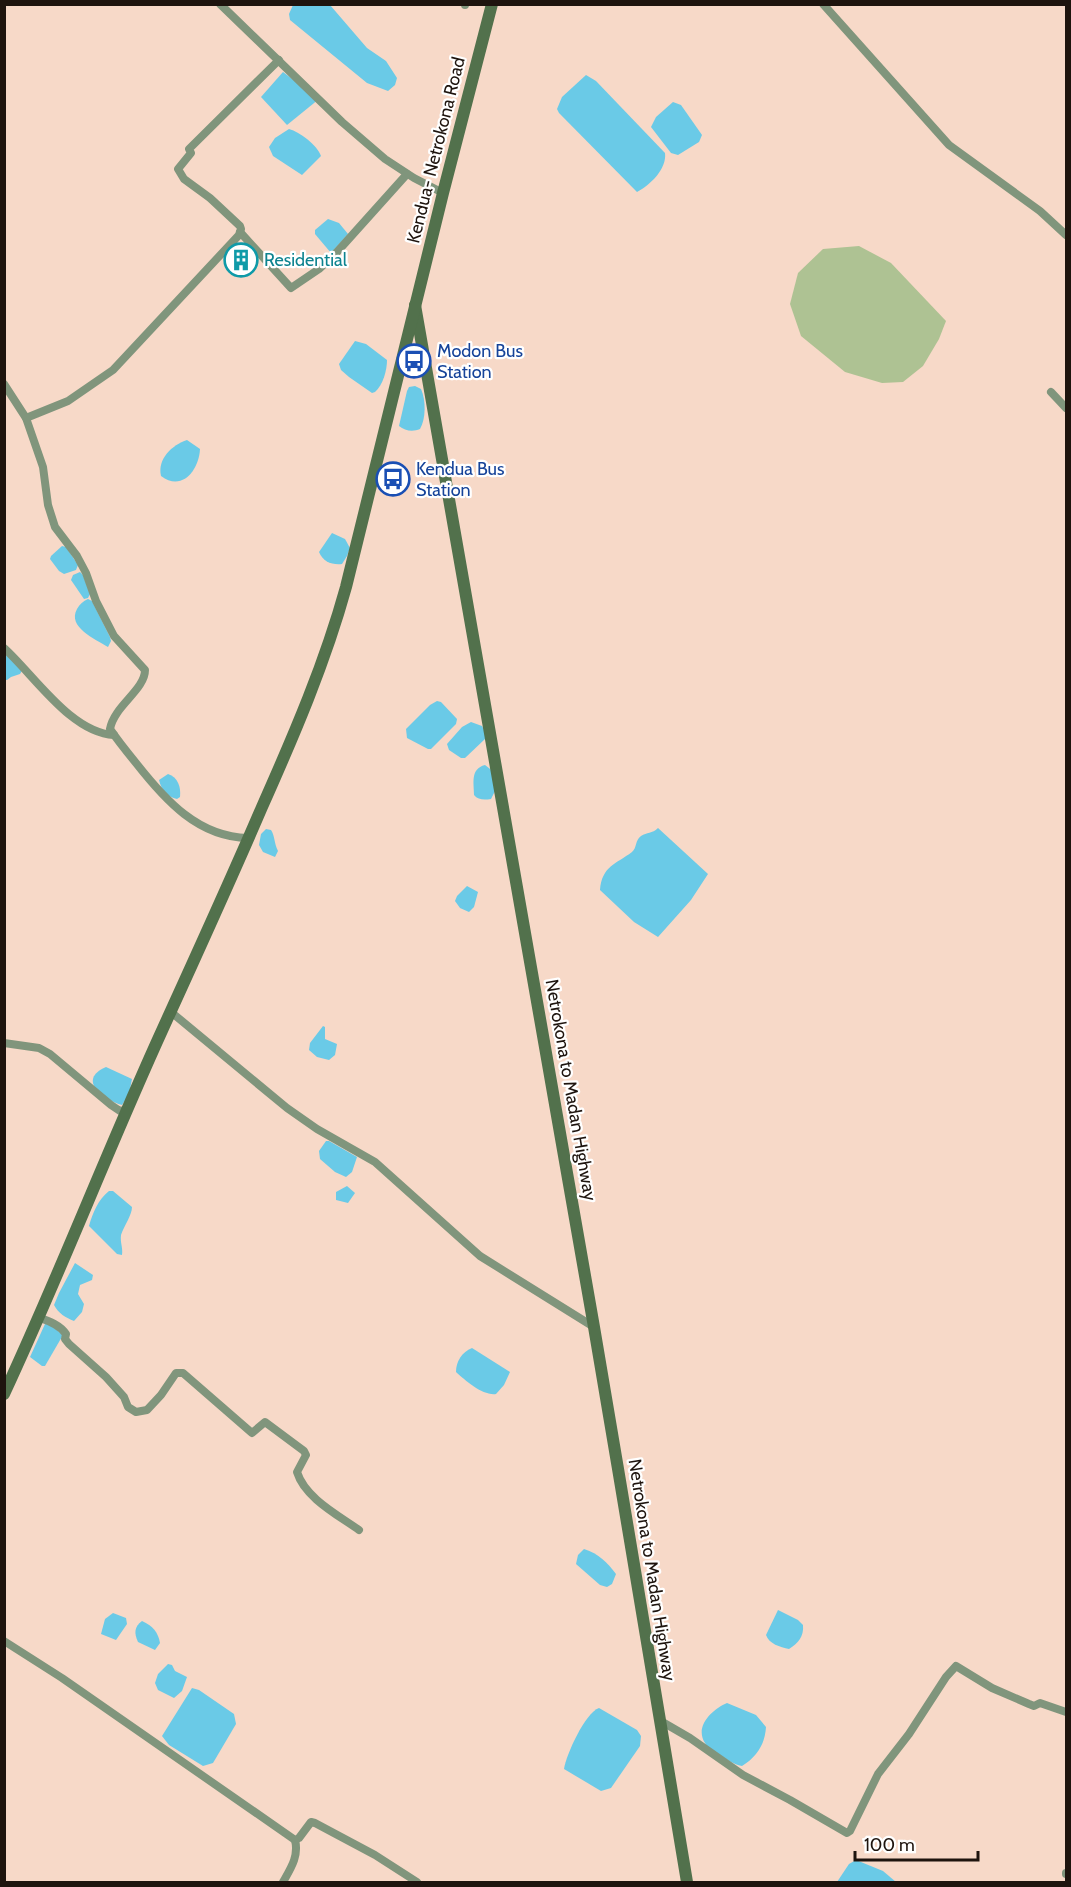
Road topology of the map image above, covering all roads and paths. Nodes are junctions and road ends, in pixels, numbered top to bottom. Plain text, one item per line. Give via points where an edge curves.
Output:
1 (220, 4) edge
2 (492, 4) edge
3 (823, 4) edge
4 (279, 60) junction
5 (407, 174) junction
6 (443, 193) junction
7 (240, 232) junction
8 (1066, 235) edge
9 (415, 305) junction
10 (4, 384) edge
11 (1051, 392) dead end
12 (1066, 408) edge
13 (26, 418) junction
14 (4, 648) edge
15 (114, 735) junction
16 (249, 838) junction
17 (171, 1012) junction
18 (4, 1043) edge
19 (126, 1110) junction
20 (40, 1318) junction
21 (594, 1327) junction
22 (4, 1394) edge
23 (360, 1530) dead end
24 (4, 1641) edge
25 (1066, 1712) edge
26 (659, 1720) junction
27 (295, 1840) junction
28 (284, 1882) edge
29 (417, 1882) edge
30 (687, 1882) edge

1 - 4 street
2 - 6 main road, Kendua- Netrokona Road
3 - 8 street via 949,145 1040,211
4 - 5 street via 342,122
4 - 7 street via 189,149 191,153 178,169 184,179 240,226
5 - 6 street
5 - 7 street via 331,258 293,287
6 - 9 main road, Kendua- Netrokona Road
7 - 13 street via 113,370 68,401
9 - 16 main road, Kendua- Netrokona Road via 330,641
9 - 21 main road, Netrokona to Madan Highway
10 - 13 street
11 - 12 street
13 - 15 street via 43,467 56,527 82,564 114,636 145,670 138,687 113,719 110,729
14 - 15 street via 64,710 103,735
15 - 16 street via 172,805 195,823 211,831
16 - 17 main road, Kendua- Netrokona Road
17 - 19 main road, Kendua- Netrokona Road
17 - 21 street via 287,1108 375,1162 480,1256
18 - 19 street via 39,1048 50,1054 111,1105
19 - 20 main road, Kendua- Netrokona Road
20 - 22 main road, Kendua- Netrokona Road
20 - 23 street via 64,1330 69,1344 106,1377 136,1412 147,1410 176,1373 183,1373 252,1433 265,1422 304,1451 306,1455 297,1472 301,1483 324,1506
21 - 26 main road, Netrokona to Madan Highway
24 - 27 street
25 - 26 street via 1040,1703 1029,1704 956,1666 879,1774 846,1833 743,1775
26 - 30 main road, Netrokona to Madan Highway
27 - 28 street via 296,1857
27 - 29 street via 315,1822

